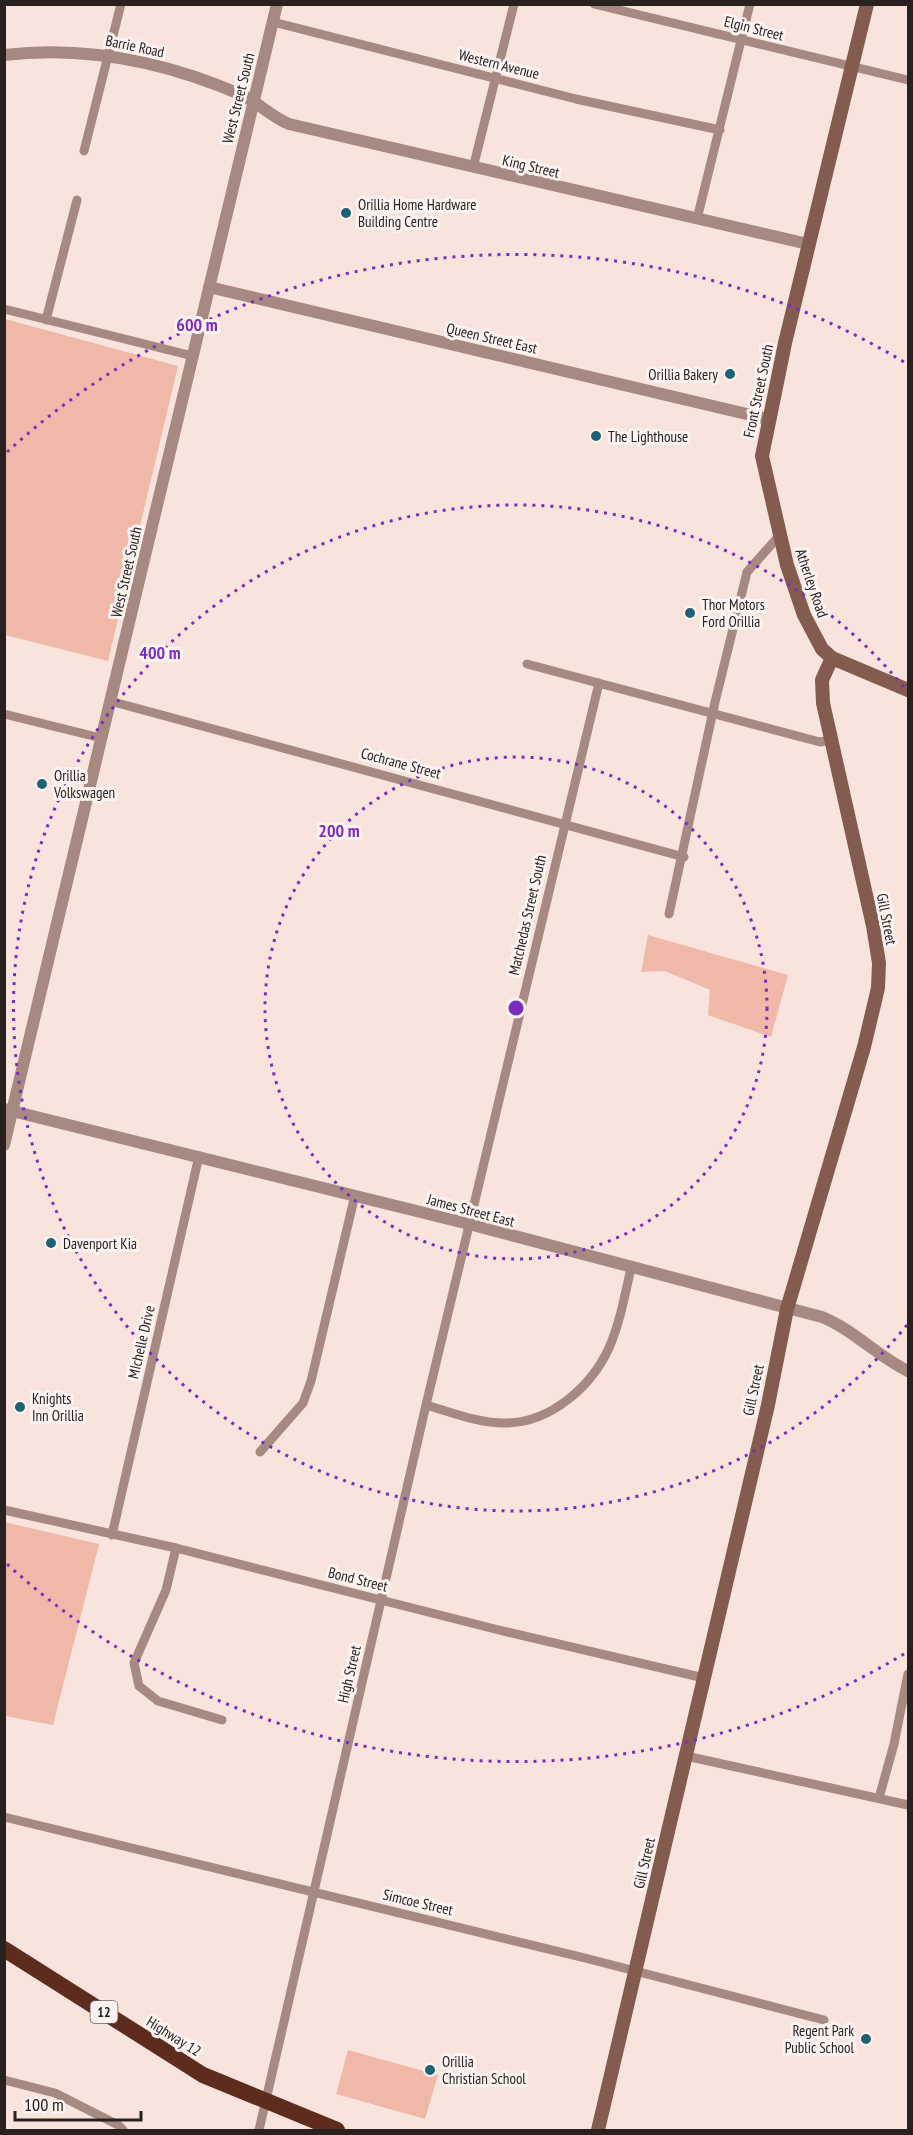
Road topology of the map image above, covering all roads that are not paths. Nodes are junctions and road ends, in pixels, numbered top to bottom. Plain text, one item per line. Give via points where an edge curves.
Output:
1 (122, 4) edge
2 (277, 4) edge
3 (514, 4) edge
4 (594, 4) edge
5 (750, 4) edge
6 (867, 4) edge
7 (273, 22) junction
8 (741, 41) junction
9 (110, 54) junction
10 (4, 55) edge
11 (852, 67) junction
12 (495, 78) junction
13 (909, 80) edge
14 (253, 101) junction
15 (720, 130) junction
16 (84, 152) dead end
17 (473, 168) junction
18 (77, 200) dead end
19 (698, 219) junction
20 (808, 244) junction
21 (209, 287) junction
22 (4, 309) edge
23 (46, 320) junction
24 (193, 356) junction
25 (768, 419) junction
26 (780, 536) junction
27 (832, 658) junction
28 (527, 664) dead end
29 (599, 683) junction
30 (909, 690) edge
31 (110, 701) junction
32 (4, 714) edge
33 (713, 714) junction
34 (101, 738) junction
35 (831, 740) junction
36 (564, 823) junction
37 (684, 857) junction
38 (669, 914) dead end
39 (9, 1110) edge
40 (4, 1146) edge
41 (200, 1156) junction
42 (355, 1196) junction
43 (469, 1224) junction
44 (631, 1268) junction
45 (787, 1309) junction
46 (909, 1371) edge
47 (426, 1406) junction
48 (260, 1452) dead end
49 (4, 1510) edge
50 (112, 1535) junction
51 (176, 1548) junction
52 (382, 1600) junction
53 (909, 1674) edge
54 (704, 1678) junction
55 (222, 1720) dead end
56 (686, 1756) junction
57 (879, 1798) junction
58 (909, 1805) edge
59 (4, 1817) edge
60 (314, 1893) junction
61 (4, 1949) edge
62 (635, 1972) junction
63 (824, 2020) dead end
64 (4, 2080) edge
65 (267, 2102) junction
66 (123, 2130) edge
67 (259, 2130) edge
68 (337, 2130) edge
69 (598, 2130) edge

1 - 9 street
2 - 7 street, West Street South
3 - 12 street
4 - 8 street, Elgin Street
5 - 8 street
6 - 11 main road, Front Street South
7 - 12 street, Western Avenue
7 - 14 street, West Street South
8 - 11 street, Elgin Street
8 - 15 street
9 - 10 street, Barrie Road via 65,51
9 - 14 street, Barrie Road via 187,73
9 - 16 street
11 - 13 street, Elgin Street
11 - 20 main road, Front Street South
12 - 15 street, Western Avenue
12 - 17 street
14 - 17 street, King Street via 289,124
14 - 21 street, West Street South
15 - 19 street
17 - 19 street, King Street
18 - 23 street
19 - 20 street, King Street
20 - 25 main road, Front Street South
21 - 24 street, West Street South
21 - 25 street, Queen Street East
22 - 23 street
23 - 24 street
24 - 31 street, West Street South
25 - 26 main road, Front Street South via 762,456
26 - 27 main road, Atherley Road via 804,615 822,649
26 - 33 street via 747,572
27 - 30 main road
27 - 35 main road, Gill Street via 822,684
28 - 29 street
29 - 33 street
29 - 36 street, Matchedas Street South
31 - 34 street, West Street South
31 - 36 street, Cochrane Street
32 - 34 street
33 - 35 street via 820,742
33 - 37 street
34 - 39 street, West Street South
35 - 45 main road, Gill Street via 873,926 879,963 878,988
36 - 37 street, Cochrane Street
36 - 43 street, Matchedas Street South
37 - 38 street
39 - 40 street, West Street South
39 - 41 street, James Street East
41 - 42 street, James Street East
41 - 50 street, MIchelle Drive
42 - 43 street, James Street East
42 - 48 street via 303,1403
43 - 44 street, James Street East
43 - 47 street, High Street
44 - 45 street, James Street East
44 - 47 street via 614,1333 602,1361 561,1406 535,1419 506,1423
45 - 46 street, James Street East via 844,1326 886,1359
45 - 54 main road, Gill Street
47 - 52 street, High Street
49 - 50 street, Bond Street
50 - 51 street, Bond Street
51 - 52 street, Bond Street
51 - 55 street via 166,1590 134,1662 139,1686 158,1701
52 - 54 street, Bond Street
52 - 60 street, High Street
53 - 57 street
54 - 56 main road, Gill Street
56 - 57 street
56 - 62 main road, Gill Street
57 - 58 street
59 - 60 street, Simcoe Street
60 - 62 street, Simcoe Street
60 - 65 street, High Street
61 - 65 highway, Highway 12 / 12 via 203,2075
62 - 63 street, Simcoe Street
62 - 69 main road, Gill Street
64 - 66 street via 54,2093
65 - 67 street, High Street
65 - 68 highway, Highway 12 / 12

